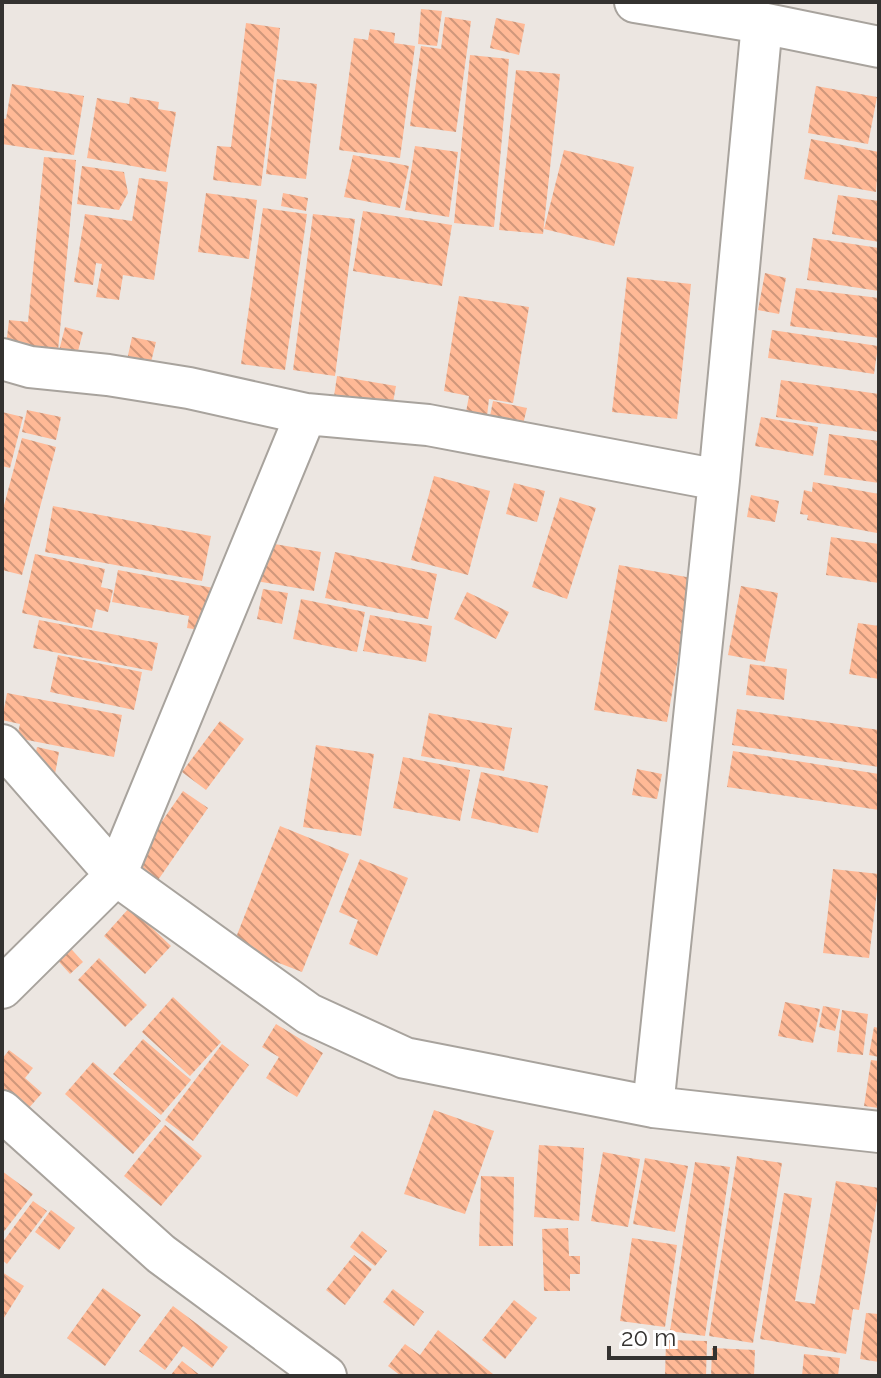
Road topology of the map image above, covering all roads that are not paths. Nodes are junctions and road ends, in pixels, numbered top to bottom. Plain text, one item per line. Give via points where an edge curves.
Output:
1 (635, 2) edge
2 (762, 23) junction
3 (879, 47) edge
4 (2, 359) edge
5 (306, 414) junction
6 (719, 480) junction
7 (2, 745) edge
8 (116, 875) junction
9 (2, 988) edge
10 (653, 1107) junction
11 (2, 1111) edge
12 (879, 1132) edge
13 (326, 1376) edge

1 - 2 street
2 - 3 street
2 - 6 street
4 - 5 street via 189,388
5 - 6 street via 428,425
5 - 8 street
6 - 10 street
7 - 8 street
8 - 9 street
8 - 10 street via 309,1014 405,1058
10 - 12 street
11 - 13 street via 161,1254

